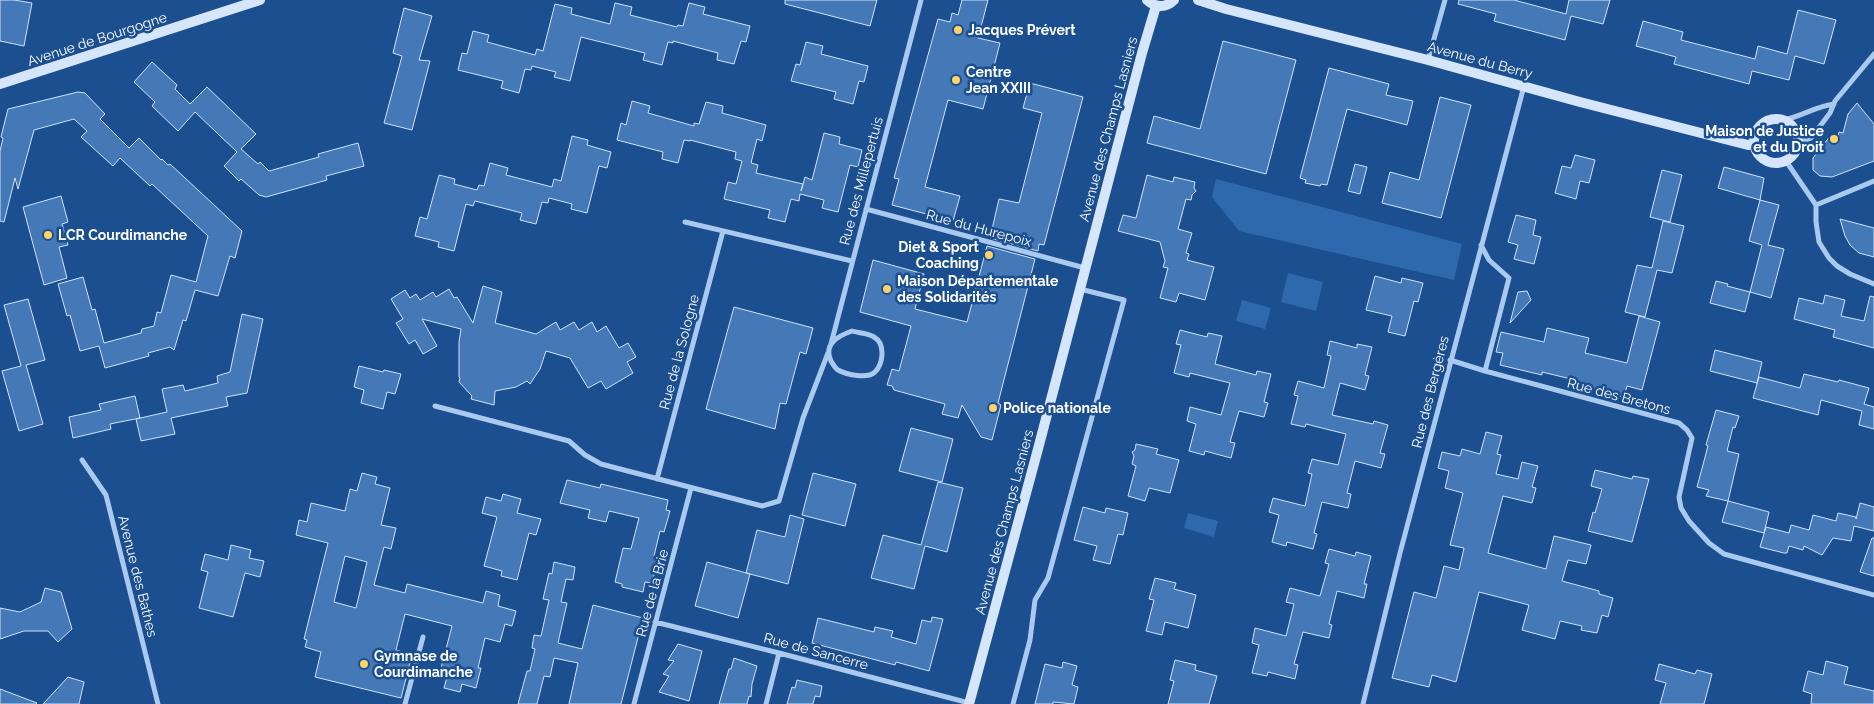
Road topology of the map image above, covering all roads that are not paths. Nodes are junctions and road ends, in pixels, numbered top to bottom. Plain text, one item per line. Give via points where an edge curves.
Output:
1 (260, 0) edge
2 (921, 0) edge
3 (1174, 0) edge
4 (1198, 0) edge
5 (1445, 0) edge
6 (240, 3) edge
7 (1151, 3) edge
8 (1874, 54) edge
9 (1428, 60) junction
10 (0, 84) edge
11 (1524, 86) junction
12 (1834, 104) junction
13 (1783, 120) junction
14 (1798, 143) junction
15 (1754, 144) junction
16 (1786, 161) junction
17 (1874, 181) edge
18 (1816, 205) junction
19 (866, 210) junction
20 (685, 222) dead end
21 (723, 231) junction
22 (1480, 244) junction
23 (852, 261) junction
24 (1085, 268) junction
25 (1874, 284) edge
26 (1080, 288) junction
27 (831, 344) junction
28 (828, 353) junction
29 (1450, 360) junction
30 (1485, 371) junction
31 (435, 406) dead end
32 (82, 460) dead end
33 (657, 479) junction
34 (692, 488) junction
35 (1874, 595) edge
36 (656, 622) junction
37 (424, 637) dead end
38 (779, 653) junction
39 (158, 704) edge
40 (405, 704) edge
41 (634, 704) edge
42 (766, 704) edge
43 (969, 704) edge
44 (1013, 704) edge
45 (1363, 704) edge

1 - 6 street, Avenue de Bourgogne
2 - 19 street, Rue des Millepertuis
3 - 7 street via 1167,6
4 - 9 street, Avenue du Berry
5 - 9 street
6 - 10 street, Avenue de Bourgogne
7 - 24 street, Avenue des Champs Lasniers via 1142,53
8 - 12 street
9 - 11 street, Avenue du Berry
11 - 15 street, Avenue du Berry
11 - 22 street, Rue des Bergères
12 - 13 street via 1822,105 1796,118
12 - 14 street via 1811,138
13 - 14 street via 1795,129
13 - 15 street via 1762,124
14 - 16 street via 1795,154
15 - 16 street via 1766,161
16 - 18 street
17 - 18 street
18 - 25 street via 1819,242 1829,258 1836,266
19 - 23 street, Rue des Millepertuis
19 - 24 street, Rue du Hurepoix
20 - 21 street, Rue des Millepertuis
21 - 23 street, Rue des Millepertuis
21 - 33 street, Rue de la Sologne
22 - 29 street, Rue des Bergères
22 - 30 street via 1490,260 1509,278
23 - 27 street
24 - 26 street, Avenue des Champs Lasniers
26 - 43 street, Avenue des Champs Lasniers
26 - 44 street via 1124,300 1048,578 1035,600 1030,640
27 - 28 street
27 - 28 street via 840,335 852,331 874,337 882,350 880,365 872,375 864,377 838,370
28 - 34 street via 803,418 779,501 762,506
29 - 30 street, Rue des Bretons
29 - 45 street, Rue des Bergères
30 - 35 street, Rue des Bretons via 1679,423 1692,438 1679,497 1681,508 1709,543 1724,554
31 - 33 street via 569,441 601,464
32 - 39 street, Avenue des Bathes via 106,495
33 - 34 street
34 - 36 street, Rue de la Brie
36 - 38 street, Rue de Sancerre
36 - 41 street, Rue de la Brie
37 - 40 street
38 - 42 street
38 - 43 street, Rue de Sancerre

